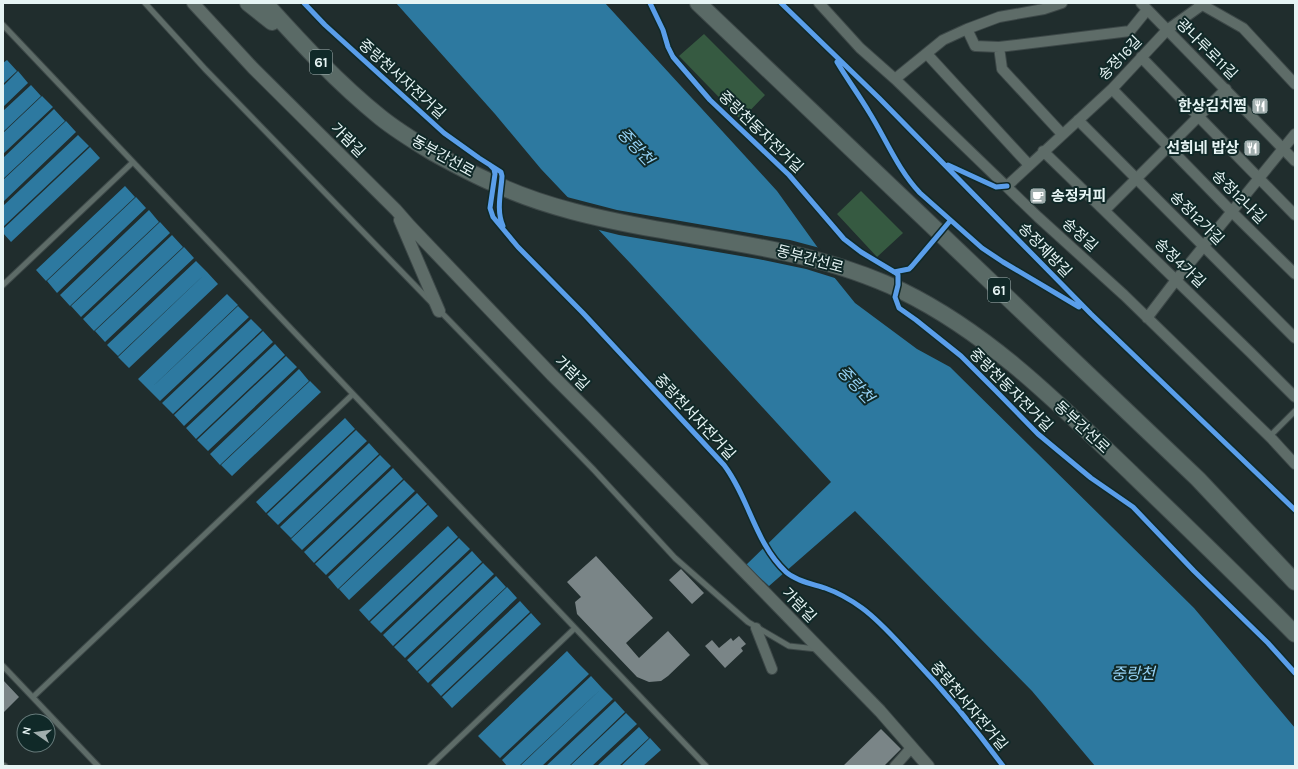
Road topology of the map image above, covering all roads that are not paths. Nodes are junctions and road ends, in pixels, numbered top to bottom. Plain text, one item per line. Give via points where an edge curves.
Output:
1 (145, 3) edge
2 (193, 3) edge
3 (248, 3) edge
4 (265, 3) edge
5 (698, 3) edge
6 (819, 3) edge
7 (1062, 3) edge
8 (1200, 4) edge
9 (1144, 6) edge
10 (3, 25) edge
11 (967, 29) junction
12 (1167, 30) junction
13 (999, 47) junction
14 (927, 54) junction
15 (1141, 57) junction
16 (320, 61) junction
17 (894, 79) junction
18 (1295, 84) edge
19 (1112, 89) junction
20 (1226, 89) junction
21 (1198, 116) junction
22 (1078, 120) junction
23 (1062, 134) junction
24 (1295, 134) edge
25 (1168, 147) junction
26 (1284, 149) junction
27 (1043, 151) junction
28 (1295, 161) edge
29 (133, 162) junction
30 (1028, 165) junction
31 (1136, 178) junction
32 (1259, 179) junction
33 (1007, 186) junction
34 (396, 210) junction
35 (1105, 210) junction
36 (1232, 212) junction
37 (1295, 215) edge
38 (1204, 246) junction
39 (1295, 274) edge
40 (1176, 280) junction
41 (3, 285) edge
42 (439, 311) junction
43 (1147, 318) junction
44 (1295, 338) edge
45 (353, 394) junction
46 (1295, 397) edge
47 (1295, 412) edge
48 (1270, 438) junction
49 (1295, 464) edge
50 (1295, 582) edge
51 (575, 628) junction
52 (756, 628) junction
53 (1295, 634) edge
54 (820, 649) junction
55 (3, 666) edge
56 (772, 669) dead end
57 (32, 697) junction
58 (912, 747) junction
59 (98, 766) edge
60 (430, 766) edge
61 (706, 766) edge
62 (895, 766) edge
63 (928, 766) edge

1 - 42 lane via 205,69
2 - 34 street, 가람길 via 253,68
3 - 16 highway
4 - 16 highway, 동부간선로 / 61
5 - 50 highway, 61 via 1198,479
6 - 17 street, 송정길 via 860,48
7 - 11 street via 999,17
8 - 12 street, 송정16길
8 - 18 street via 1243,28
9 - 12 street, 광나루로11길
9 - 13 street, 광나루로11길 via 1130,30
10 - 29 lane
11 - 13 street via 975,46
11 - 14 street via 943,40
12 - 15 street, 송정16길
12 - 20 street, 광나루로11길
13 - 23 street via 1002,69
14 - 17 street
14 - 30 street
15 - 19 street, 송정16길
15 - 21 street
16 - 53 highway, 동부간선로 / 61 via 381,118 416,142 494,184 552,205 596,217 821,260 900,290 950,318 983,340 1024,373 1096,439
17 - 33 street, 송정길
19 - 22 street, 송정16길
19 - 25 street, 송정12나길
20 - 21 street
20 - 26 street, 광나루로11길
21 - 25 street
21 - 32 street
22 - 23 street, 송정16길
22 - 31 street, 송정12가길
23 - 27 street, 송정16길
24 - 26 street
25 - 31 street
25 - 36 street, 송정12나길
26 - 28 street, 광나루로11길
26 - 32 street
27 - 30 street, 송정16길
27 - 35 street, 송정4가길
29 - 41 lane
29 - 45 lane
30 - 33 street, 송정16길
31 - 35 street
31 - 38 street, 송정12가길
32 - 36 street
32 - 37 street
33 - 43 street, 송정길
34 - 42 street
34 - 54 street, 가람길 via 552,375
35 - 40 street, 송정4가길
36 - 38 street
36 - 39 street, 송정12나길
38 - 40 street
38 - 44 street, 송정12가길
40 - 43 street
40 - 46 street, 송정4가길
42 - 52 lane via 594,470 675,558
43 - 48 street, 송정길
45 - 51 lane
45 - 57 lane
47 - 48 lane
48 - 49 street, 송정길
51 - 60 lane
51 - 61 lane
52 - 54 lane via 789,646
52 - 56 street
54 - 58 street, 가람길
55 - 57 lane
57 - 59 lane
58 - 62 street
58 - 63 street, 가람길

